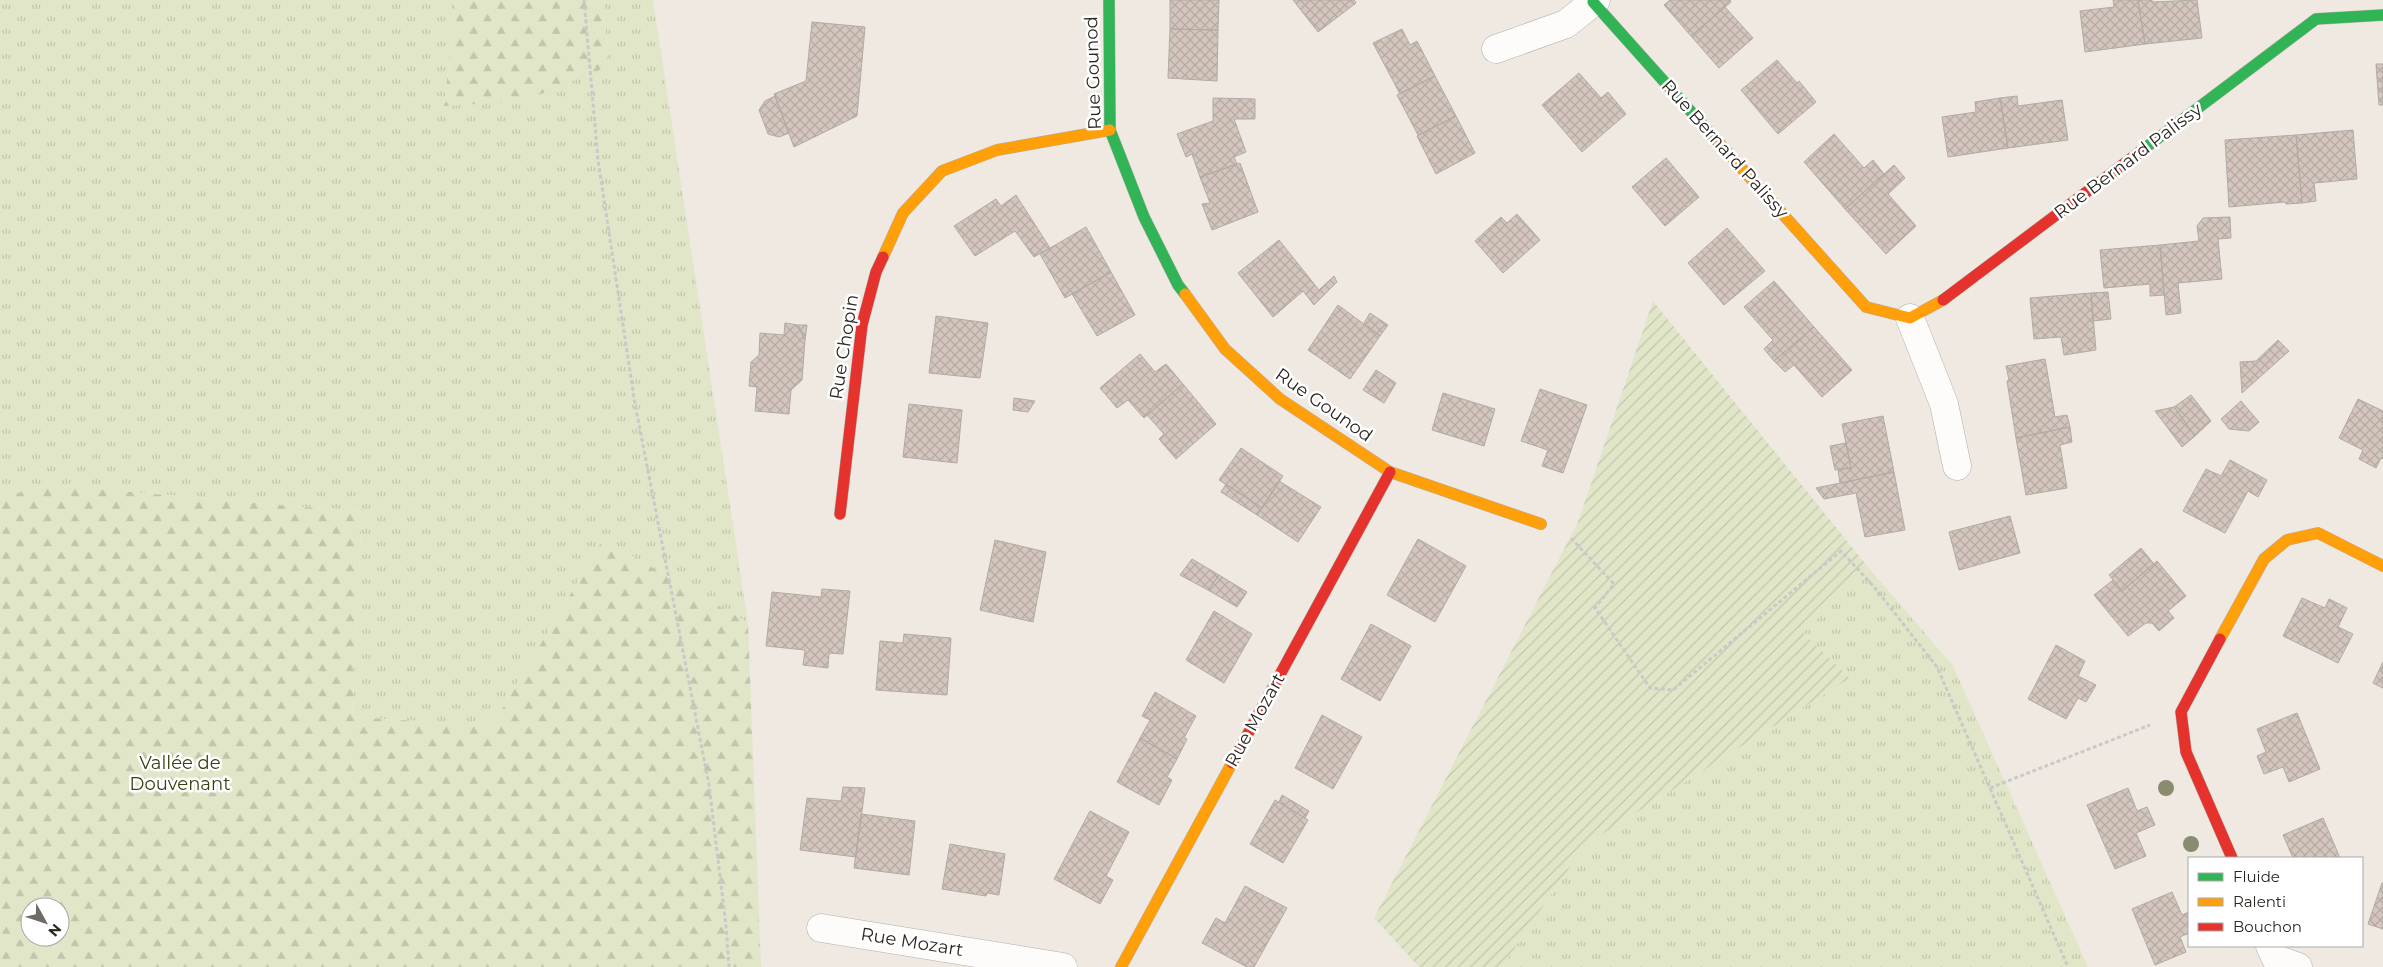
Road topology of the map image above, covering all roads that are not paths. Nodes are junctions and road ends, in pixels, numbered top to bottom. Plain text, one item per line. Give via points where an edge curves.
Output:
1 (1109, 0) edge
2 (1594, 1) edge
3 (2349, 9) edge
4 (2383, 15) edge
5 (1496, 49) dead end
6 (1110, 130) junction
7 (1910, 318) junction
8 (1957, 466) dead end
9 (1390, 472) junction
10 (840, 514) dead end
11 (1541, 524) road end
12 (2383, 566) edge
13 (2232, 857) edge
14 (821, 928) dead end
15 (2270, 947) edge
16 (1064, 967) edge
17 (1121, 967) edge
18 (2298, 967) edge

1 - 6 street, Rue Gounod
2 - 5 street via 1566,24
2 - 7 street, Rue Bernard Palissy via 1866,307
3 - 4 street, Rue Bernard Palissy
3 - 7 street, Rue Bernard Palissy via 2316,19 1950,296
6 - 9 street, Rue Gounod via 1144,217 1178,285 1225,349 1280,400
6 - 10 street, Rue Chopin via 997,150 942,171 903,213 876,272 862,325
7 - 8 street via 1944,404
9 - 11 street, Rue Gounod
9 - 17 street, Rue Mozart
12 - 13 street via 2318,533 2287,540 2264,559 2181,712 2186,752
14 - 16 street, Rue Mozart
15 - 18 street via 2276,959

